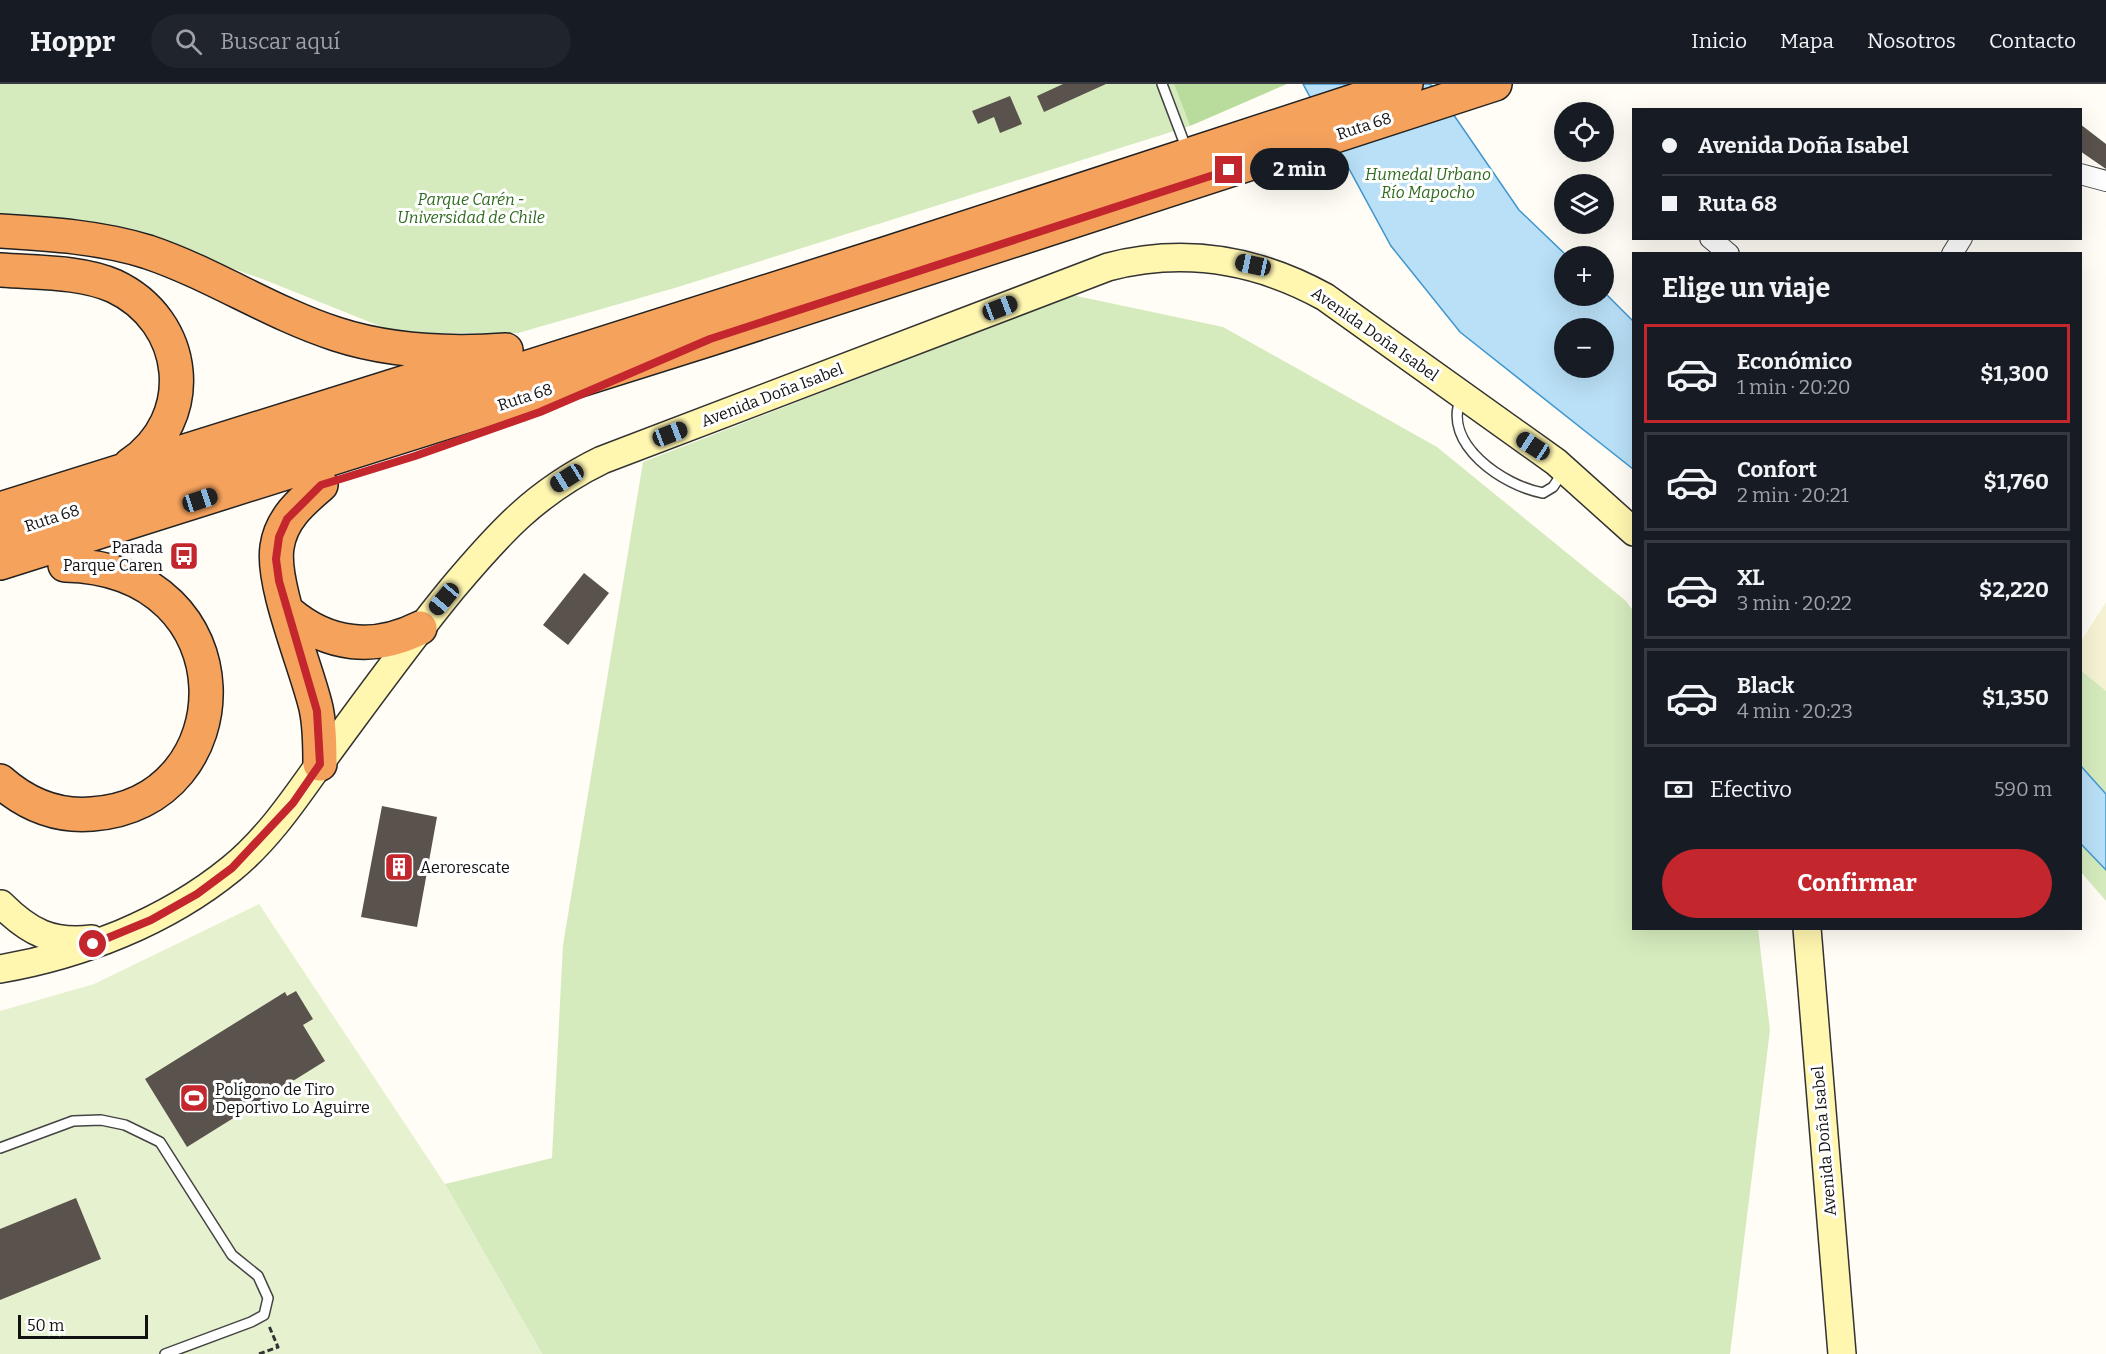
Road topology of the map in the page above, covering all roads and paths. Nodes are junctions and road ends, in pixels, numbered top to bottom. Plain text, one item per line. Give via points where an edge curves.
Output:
1 (1162, 84) edge
2 (1406, 84) edge
3 (1495, 84) edge
4 (1311, 129) junction
5 (1189, 155) junction
6 (2082, 175) edge
7 (2106, 181) edge
8 (0, 231) edge
9 (1712, 240) edge
10 (1727, 252) edge
11 (888, 253) junction
12 (0, 270) edge
13 (710, 339) junction
14 (506, 350) junction
15 (1462, 395) junction
16 (124, 469) junction
17 (1565, 470) junction
18 (321, 485) junction
19 (0, 509) edge
20 (1632, 530) edge
21 (0, 535) edge
22 (0, 563) edge
23 (65, 565) junction
24 (0, 586) edge
25 (289, 613) junction
26 (420, 628) junction
27 (320, 764) junction
28 (0, 781) edge
29 (0, 904) edge
30 (1807, 930) edge
31 (108, 937) junction
32 (10, 968) edge
33 (0, 1148) edge
34 (264, 1314) junction
35 (165, 1354) edge
36 (259, 1354) edge
37 (1842, 1354) edge

1 - 5 lane
2 - 4 highway, Ruta 68
3 - 4 highway, Ruta 68
4 - 5 highway, Ruta 68
4 - 13 highway, Ruta 68
5 - 11 highway, Ruta 68
6 - 7 street
8 - 14 highway via 87,238 146,252 202,273 313,326 371,344 448,352
9 - 10 street
11 - 14 highway via 719,286
11 - 21 highway, Ruta 68
12 - 16 highway via 82,277 112,285 141,303 163,328 176,365 172,411 154,443
13 - 18 highway via 540,412
13 - 22 highway, Ruta 68
14 - 16 highway
15 - 17 street, Avenida Doña Isabel
15 - 17 lane via 1456,409 1460,432 1493,471 1523,489 1543,493
15 - 26 street, Avenida Doña Isabel via 1325,297 1278,273 1202,257 1129,262 1044,291 578,471 515,517
16 - 19 highway
17 - 20 street, Avenida Doña Isabel
18 - 23 highway
18 - 25 highway via 292,511 279,537 277,570
23 - 24 highway
23 - 28 highway via 96,567 126,576 172,604 191,630 202,659 207,691 204,719 192,748 173,775 149,796 119,810 86,815 54,811 28,802
25 - 26 highway via 316,632 347,642 392,640
25 - 27 highway via 317,711
26 - 27 street, Avenida Doña Isabel
27 - 31 street, Avenida Doña Isabel via 293,803 232,868 160,915
29 - 31 street via 21,924 48,937 77,941
29 - 32 street
30 - 37 street, Avenida Doña Isabel
31 - 32 street, Avenida Doña Isabel via 62,956
33 - 34 lane via 73,1121 101,1120 125,1125 159,1142 232,1255 258,1276 268,1299
34 - 35 lane
34 - 36 path via 278,1347

